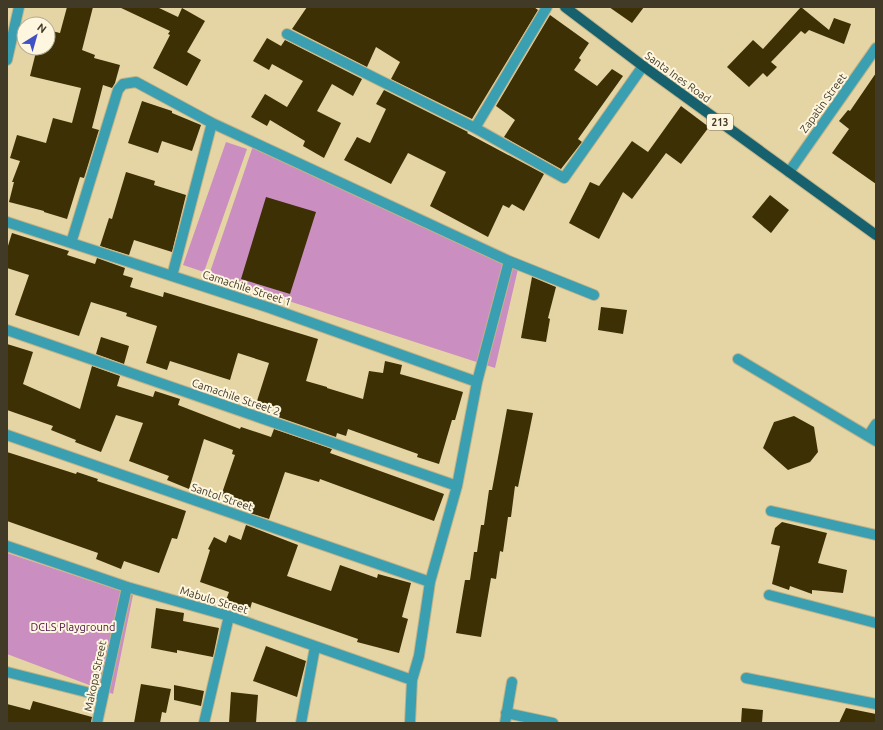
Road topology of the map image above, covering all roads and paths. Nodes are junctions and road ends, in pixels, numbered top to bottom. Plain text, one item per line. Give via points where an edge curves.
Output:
1 (19, 7) edge
2 (547, 7) edge
3 (565, 7) edge
4 (287, 34) dead end
5 (876, 48) edge
6 (7, 60) edge
7 (643, 66) junction
8 (212, 123) junction
9 (475, 128) junction
10 (789, 172) junction
11 (7, 222) edge
12 (876, 235) edge
13 (71, 243) junction
14 (509, 262) junction
15 (172, 276) junction
16 (594, 295) dead end
17 (7, 330) edge
18 (738, 359) dead end
19 (477, 382) junction
20 (876, 424) edge
21 (7, 435) edge
22 (872, 438) edge
23 (457, 486) junction
24 (771, 511) dead end
25 (876, 535) edge
26 (7, 546) edge
27 (430, 582) junction
28 (127, 587) junction
29 (769, 595) dead end
30 (229, 616) junction
31 (876, 623) edge
32 (316, 647) junction
33 (7, 672) edge
34 (746, 678) dead end
35 (412, 680) junction
36 (512, 682) dead end
37 (102, 696) junction
38 (876, 702) edge
39 (505, 718) edge
40 (97, 723) edge
41 (204, 723) edge
42 (301, 723) edge
43 (410, 723) edge
44 (553, 723) edge

1 - 6 street
2 - 9 street
3 - 7 main road, Santa Ines Road / 213
4 - 9 street
5 - 10 street, Zapatin Street
7 - 9 street via 564,178
7 - 10 main road, Santa Ines Road / 213
8 - 13 street via 136,82 123,84 118,90
8 - 14 street
8 - 15 street
10 - 12 main road, Santa Ines Road / 213
11 - 13 street, Camachile Street 1
13 - 15 street, Camachile Street 1
14 - 16 street
14 - 19 street
15 - 19 street, Camachile Street 1
17 - 23 street, Camachile Street 2
18 - 22 street
19 - 23 street
20 - 22 street
21 - 27 street, Santol Street
23 - 27 street
24 - 25 street
26 - 28 street, Mabulo Street
27 - 35 street via 419,656
28 - 30 street, Mabulo Street
28 - 37 street, Makopa Street
29 - 31 street
30 - 32 street, Mabulo Street
30 - 41 street
32 - 35 street, Mabulo Street
32 - 42 street
33 - 37 street
34 - 38 street
35 - 43 street
36 - 39 street
37 - 40 street, Makopa Street
39 - 44 street

